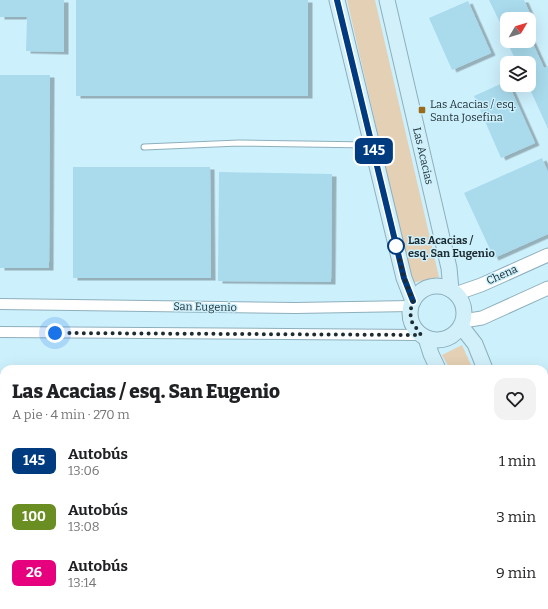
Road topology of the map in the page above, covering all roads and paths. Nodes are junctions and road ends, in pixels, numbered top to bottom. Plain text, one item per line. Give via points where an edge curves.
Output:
1 (337, 0) edge
2 (387, 0) edge
3 (373, 145) junction
4 (144, 148) dead end
5 (548, 255) edge
6 (548, 288) edge
7 (453, 292) junction
8 (0, 304) edge
9 (412, 304) junction
10 (462, 323) junction
11 (0, 332) edge
12 (423, 336) junction
13 (436, 365) edge
14 (483, 365) edge

1 - 3 main road
2 - 7 main road, Las Acacias
3 - 4 lane via 239,143
3 - 9 main road
5 - 7 street, Chena via 481,285
6 - 10 street via 482,318
7 - 9 main road via 439,286 426,288
7 - 10 main road via 462,303
8 - 9 street, San Eugenio via 295,308
9 - 12 main road via 412,322
10 - 12 main road via 455,334 446,339 436,340
10 - 14 main road via 475,344
11 - 12 street
12 - 13 main road

